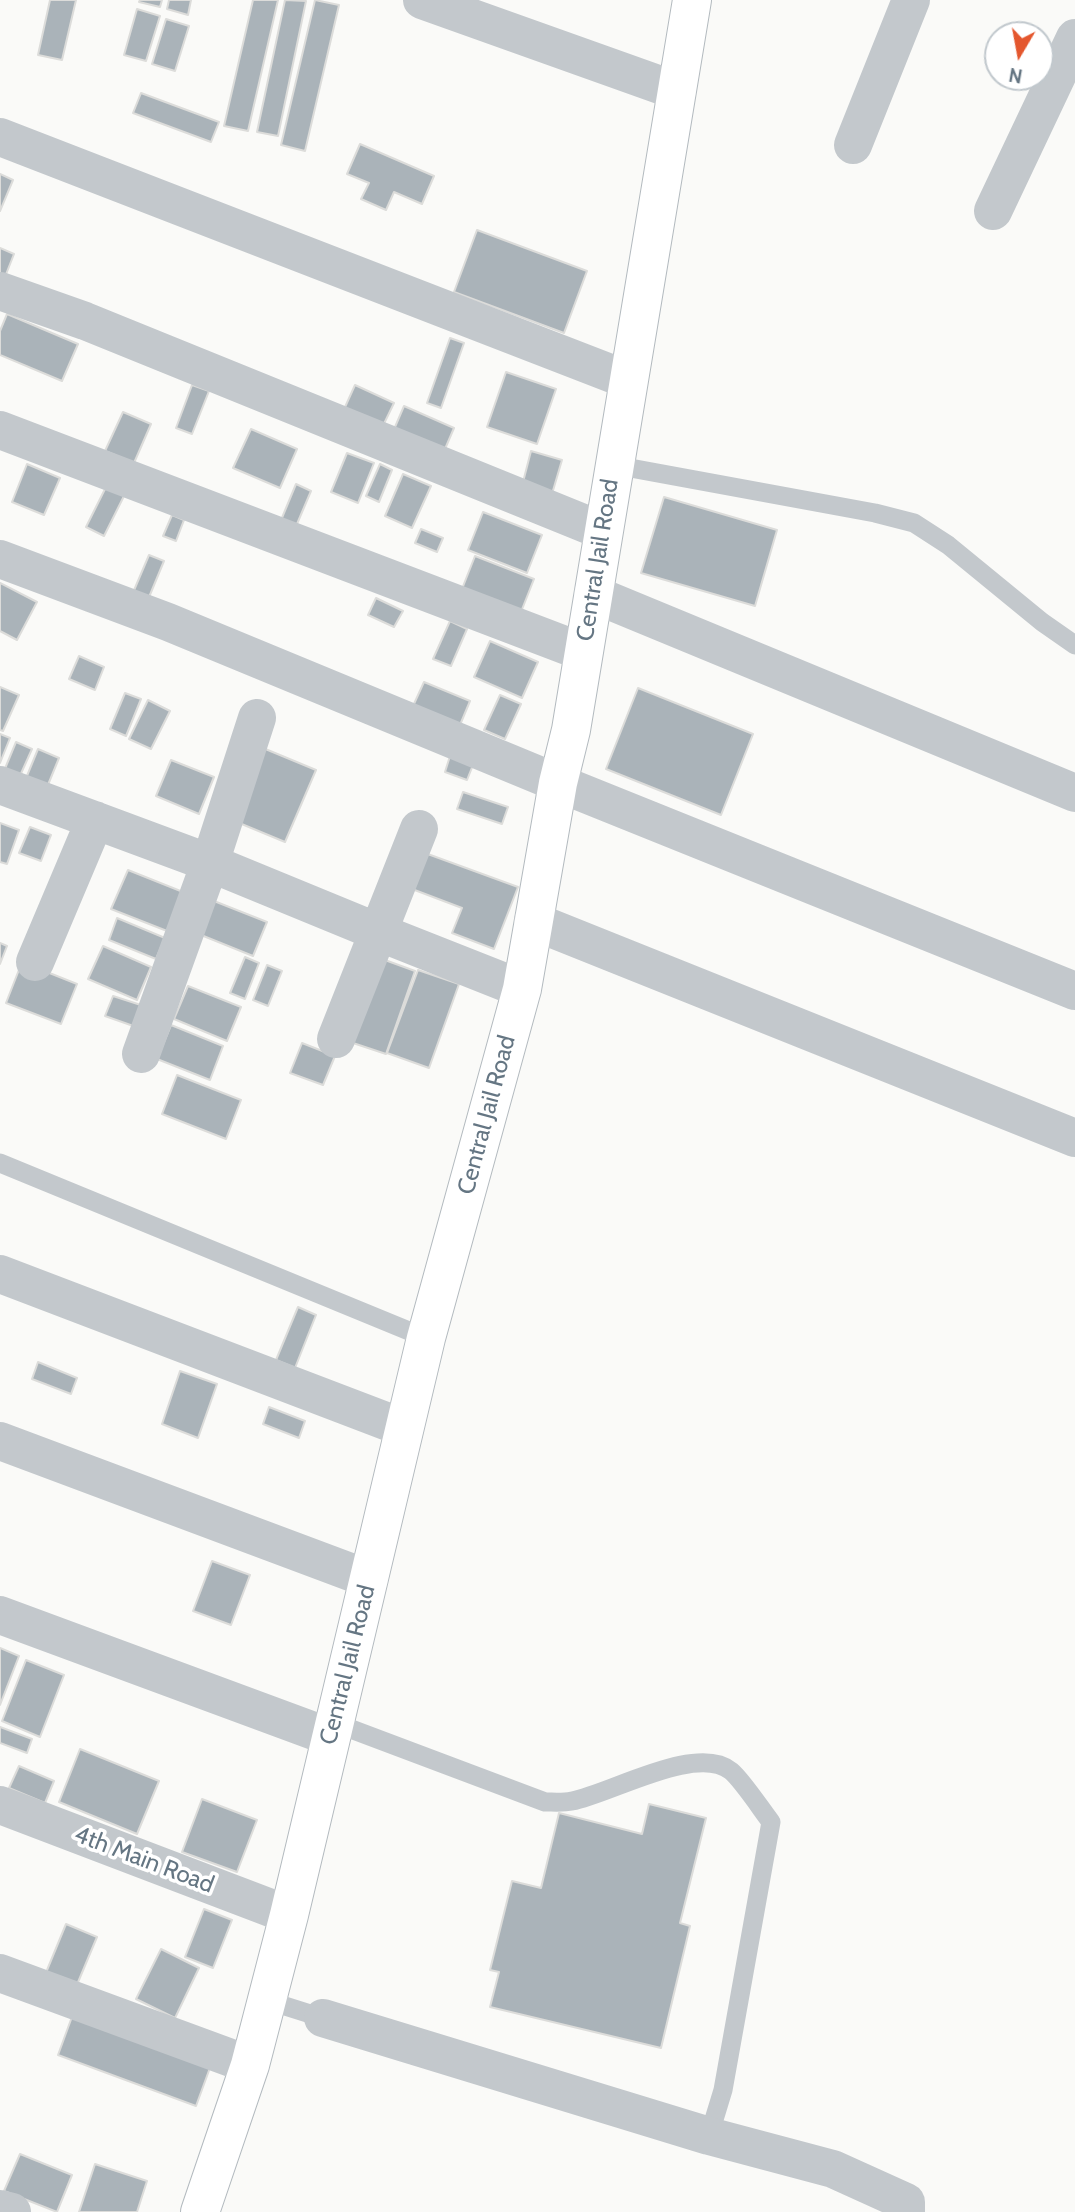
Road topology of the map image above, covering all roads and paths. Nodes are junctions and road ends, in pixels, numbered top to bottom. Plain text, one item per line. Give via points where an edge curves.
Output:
1 (422, 0) edge
2 (691, 0) edge
3 (911, 0) edge
4 (476, 9) edge
5 (1075, 38) edge
6 (677, 91) junction
7 (0, 137) edge
8 (853, 145) dead end
9 (993, 211) dead end
10 (0, 291) edge
11 (628, 380) junction
12 (0, 430) edge
13 (614, 465) junction
14 (603, 531) junction
15 (0, 559) edge
16 (593, 594) junction
17 (1075, 645) edge
18 (583, 652) junction
19 (257, 718) dead end
20 (558, 783) junction
21 (0, 785) edge
22 (1075, 793) edge
23 (95, 820) junction
24 (419, 829) dead end
25 (210, 863) junction
26 (533, 921) junction
27 (378, 932) junction
28 (35, 962) dead end
29 (522, 989) junction
30 (1075, 991) edge
31 (336, 1039) dead end
32 (141, 1054) dead end
33 (1075, 1138) edge
34 (0, 1163) edge
35 (0, 1274) edge
36 (426, 1338) junction
37 (404, 1428) junction
38 (0, 1441) edge
39 (369, 1579) junction
40 (0, 1615) edge
41 (332, 1730) junction
42 (0, 1805) edge
43 (289, 1915) junction
44 (0, 1973) edge
45 (266, 2000) junction
46 (323, 2018) joint
47 (250, 2065) junction
48 (709, 2136) junction
49 (0, 2208) edge
50 (12, 2212) edge
51 (200, 2212) edge
52 (906, 2212) edge

1 - 4 street
2 - 6 main road, Central Jail Road
3 - 8 street
4 - 6 street
5 - 9 street
6 - 11 main road, Central Jail Road
7 - 11 street
10 - 14 street via 85,321
11 - 13 main road, Central Jail Road
12 - 18 street
13 - 14 main road, Central Jail Road
13 - 17 lane via 914,523
14 - 16 main road, Central Jail Road
15 - 20 street via 168,622
16 - 18 main road, Central Jail Road
16 - 22 street
18 - 20 main road, Central Jail Road
19 - 25 street
20 - 26 main road, Central Jail Road
20 - 30 street
21 - 23 street
23 - 25 street
23 - 28 street
24 - 27 street
25 - 27 street
25 - 32 street
26 - 29 main road, Central Jail Road
26 - 33 street
27 - 29 street
27 - 31 street
29 - 36 main road, Central Jail Road
34 - 36 lane
35 - 37 street
36 - 37 main road, Central Jail Road
37 - 39 main road, Central Jail Road
38 - 39 street
39 - 41 main road, Central Jail Road
40 - 41 street
41 - 43 main road, Central Jail Road
41 - 48 lane via 545,1802 571,1801 693,1763 716,1763 732,1771 771,1822 723,2090
42 - 43 street, 4th Main Road
43 - 45 main road, Central Jail Road
44 - 47 street
45 - 46 lane
45 - 47 main road, Central Jail Road
46 - 48 street
47 - 51 main road, Central Jail Road
48 - 52 street via 833,2169 906,2202
49 - 50 street

